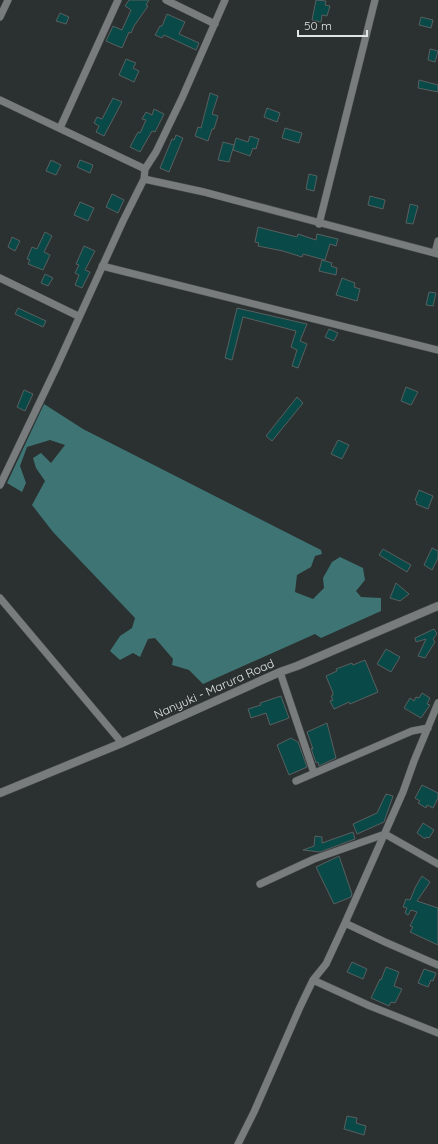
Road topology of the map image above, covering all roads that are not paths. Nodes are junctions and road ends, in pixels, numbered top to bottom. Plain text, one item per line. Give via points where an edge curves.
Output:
1 (8, 0) edge
2 (118, 0) edge
3 (166, 0) edge
4 (225, 0) edge
5 (375, 0) edge
6 (0, 17) edge
7 (215, 24) junction
8 (0, 100) edge
9 (60, 128) junction
10 (145, 169) junction
11 (144, 179) junction
12 (319, 224) junction
13 (438, 241) edge
14 (437, 254) edge
15 (102, 266) junction
16 (0, 278) edge
17 (78, 316) junction
18 (438, 350) edge
19 (0, 485) edge
20 (0, 598) edge
21 (438, 606) edge
22 (280, 672) junction
23 (438, 703) edge
24 (428, 728) junction
25 (122, 743) junction
26 (314, 773) junction
27 (296, 781) dead end
28 (0, 793) edge
29 (385, 834) junction
30 (438, 864) edge
31 (260, 884) dead end
32 (345, 923) junction
33 (438, 965) edge
34 (313, 980) junction
35 (438, 1033) edge
36 (238, 1144) edge

1 - 6 street
2 - 9 street
3 - 7 street
4 - 7 street
5 - 12 street
7 - 10 street via 156,152
8 - 9 street
9 - 10 street
10 - 11 street
11 - 12 street
11 - 15 street
12 - 14 street
13 - 14 street
15 - 17 street
15 - 18 street
16 - 17 street
17 - 19 street
20 - 25 street
21 - 22 street, Nanyuki - Marura Road
22 - 25 street, Nanyuki - Marura Road
22 - 26 street
23 - 24 street
24 - 26 street via 412,731
24 - 29 street
25 - 28 street, Nanyuki - Marura Road
26 - 27 street
29 - 30 street
29 - 31 street via 314,859
29 - 32 street
32 - 33 street
32 - 34 street via 326,964
34 - 35 street
34 - 36 street

